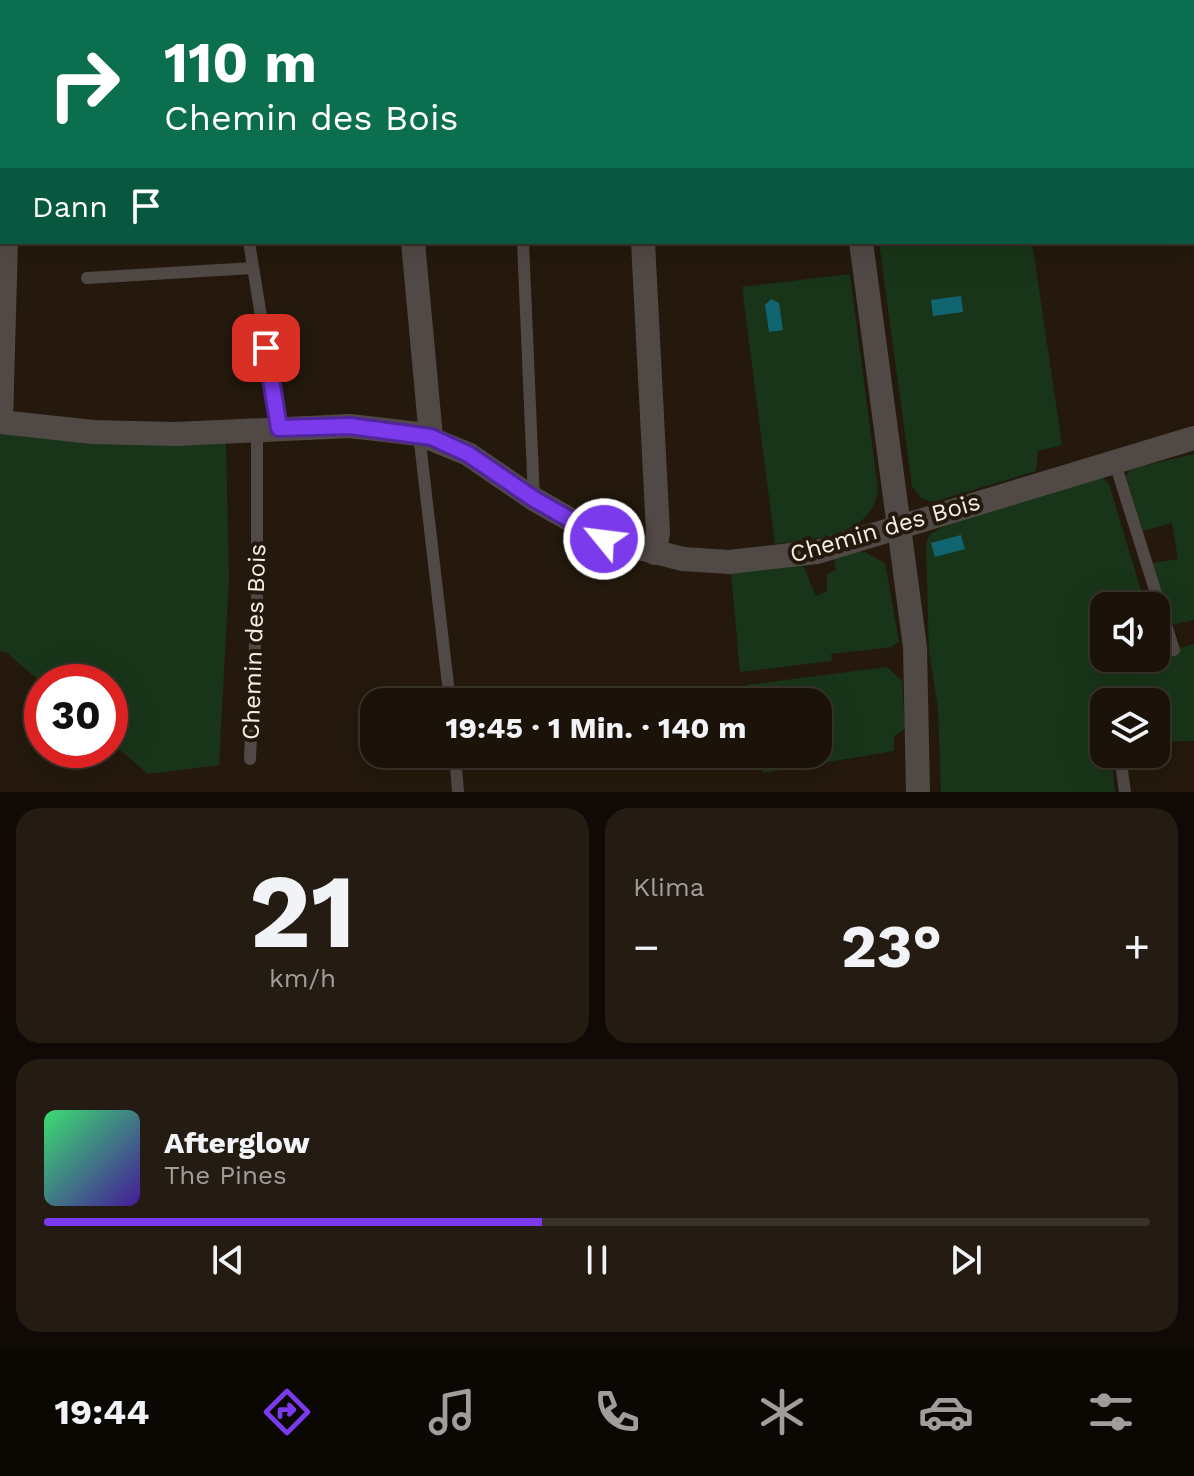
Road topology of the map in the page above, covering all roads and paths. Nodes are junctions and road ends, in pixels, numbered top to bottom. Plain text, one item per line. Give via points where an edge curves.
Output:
1 (6, 244) edge
2 (249, 244) edge
3 (413, 244) edge
4 (523, 244) edge
5 (643, 244) edge
6 (861, 244) edge
7 (253, 268) junction
8 (87, 278) dead end
9 (0, 422) edge
10 (268, 428) junction
11 (425, 436) junction
12 (1194, 438) edge
13 (1114, 460) junction
14 (534, 499) junction
15 (900, 527) junction
16 (655, 553) junction
17 (1174, 650) dead end
18 (449, 688) edge
19 (250, 759) dead end
20 (456, 768) edge
21 (1122, 768) edge
22 (458, 792) edge
23 (918, 792) edge
24 (1125, 792) edge

1 - 9 street
2 - 7 lane, Chemin des Bois
3 - 11 street
4 - 14 lane
5 - 16 street
6 - 15 street
7 - 8 lane
7 - 10 lane, Chemin des Bois
9 - 10 street, Chemin des Bois via 175,434
10 - 11 street, Chemin des Bois via 350,426
10 - 19 lane, Chemin des Bois
11 - 14 street, Chemin des Bois via 468,454
11 - 18 lane
12 - 13 street, Chemin des Bois
13 - 15 street, Chemin des Bois
13 - 17 lane
14 - 16 street, Chemin des Bois via 604,539
15 - 16 street, Chemin des Bois via 793,557 706,562
15 - 23 street via 916,658
20 - 22 lane
21 - 24 lane

